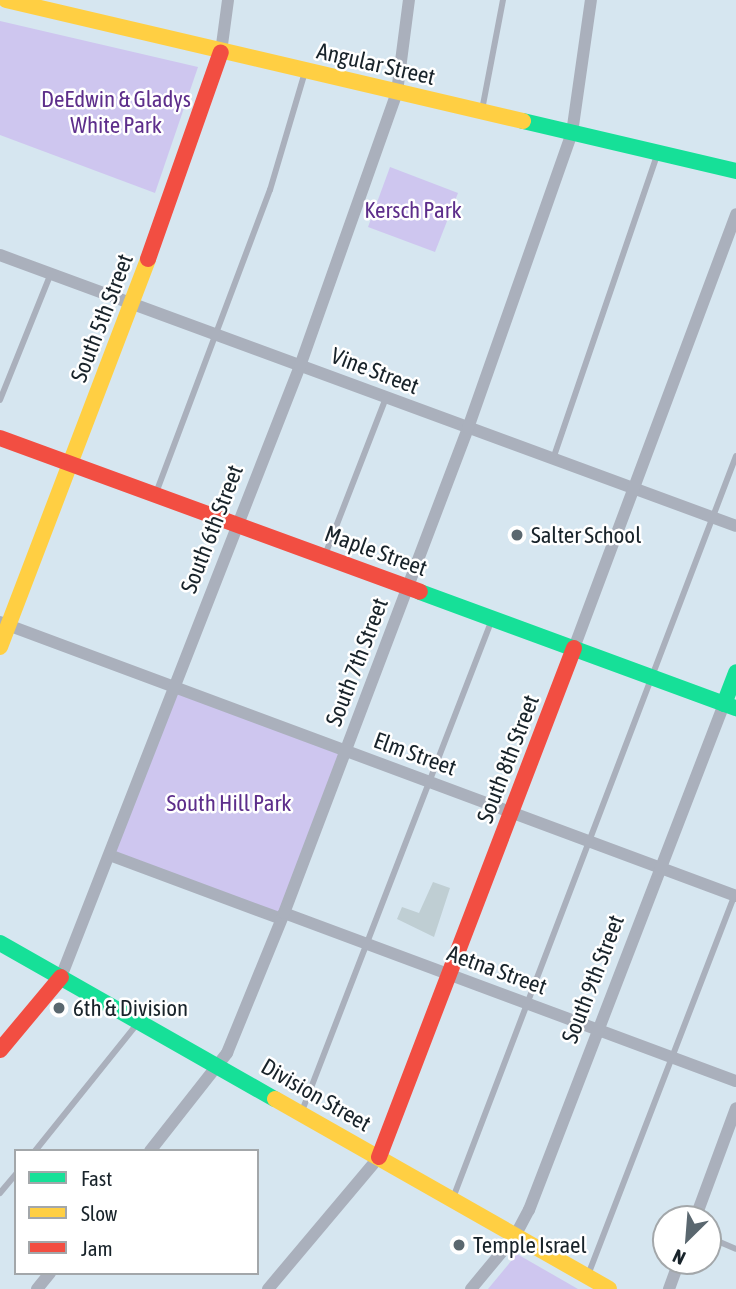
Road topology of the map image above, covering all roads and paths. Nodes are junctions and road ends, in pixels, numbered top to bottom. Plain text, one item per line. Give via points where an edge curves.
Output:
1 (6, 0) edge
2 (228, 0) edge
3 (409, 0) edge
4 (503, 0) edge
5 (591, 0) edge
6 (221, 52) junction
7 (305, 71) junction
8 (397, 92) junction
9 (482, 112) junction
10 (572, 133) junction
11 (658, 152) junction
12 (736, 171) edge
13 (736, 214) edge
14 (0, 254) edge
15 (51, 273) junction
16 (134, 303) junction
17 (219, 335) junction
18 (300, 366) junction
19 (386, 398) junction
20 (0, 400) edge
21 (468, 428) junction
22 (0, 438) edge
23 (736, 456) edge
24 (553, 459) junction
25 (70, 464) junction
26 (636, 488) junction
27 (155, 495) junction
28 (713, 518) junction
29 (237, 525) junction
30 (736, 526) edge
31 (324, 557) junction
32 (407, 587) junction
33 (492, 618) junction
34 (4, 623) edge
35 (0, 647) edge
36 (574, 648) junction
37 (736, 672) edge
38 (653, 677) junction
39 (176, 686) junction
40 (730, 706) edge
41 (345, 751) junction
42 (430, 782) junction
43 (511, 813) junction
44 (589, 842) junction
45 (112, 856) junction
46 (660, 868) junction
47 (736, 895) edge
48 (282, 916) junction
49 (0, 943) edge
50 (366, 943) junction
51 (450, 975) junction
52 (61, 977) junction
53 (526, 1002) junction
54 (139, 1021) junction
55 (598, 1029) junction
56 (0, 1050) edge
57 (672, 1057) junction
58 (219, 1066) junction
59 (736, 1081) edge
60 (736, 1108) edge
61 (302, 1113) junction
62 (37, 1149) edge
63 (152, 1149) edge
64 (379, 1157) junction
65 (14, 1176) edge
66 (0, 1193) edge
67 (452, 1199) junction
68 (700, 1205) edge
69 (515, 1236) junction
70 (48, 1275) edge
71 (587, 1277) junction
72 (37, 1289) edge
73 (268, 1289) edge
74 (471, 1289) edge
75 (609, 1289) edge

1 - 6 street, Angular Street
2 - 6 street, South 5th Street
3 - 8 street, South 6th Street
4 - 9 lane
5 - 10 street, South 7th Street
6 - 7 street, Angular Street
6 - 16 street, South 5th Street
7 - 8 street, Angular Street
7 - 17 lane via 293,123
8 - 9 street, Angular Street
8 - 18 street, South 6th Street
9 - 10 street, Angular Street
10 - 11 street, Angular Street
10 - 21 street, South 7th Street
11 - 12 street, Angular Street
11 - 24 lane
13 - 26 street, South 8th Street
14 - 15 street, Vine Street
15 - 16 street, Vine Street
15 - 20 lane
16 - 17 street, Vine Street
16 - 25 street, South 5th Street
17 - 18 street, Vine Street
17 - 27 lane
18 - 19 street, Vine Street
18 - 29 street, South 6th Street
19 - 21 street, Vine Street
19 - 31 lane
21 - 24 street, Vine Street
21 - 32 street, South 7th Street
22 - 25 street, Maple Street
23 - 28 lane
24 - 26 street, Vine Street
25 - 27 street, Maple Street
25 - 34 street, South 5th Street
26 - 28 street, Vine Street
26 - 36 street, South 8th Street
27 - 29 street, Maple Street
28 - 30 street, Vine Street
28 - 38 lane
29 - 31 street, Maple Street
29 - 39 street, South 6th Street
31 - 32 street, Maple Street
32 - 33 street, Maple Street
32 - 41 street, South 7th Street
33 - 36 street, Maple Street
33 - 42 lane
34 - 35 street, South 5th Street
34 - 39 street, Elm Street
36 - 38 street, Maple Street
36 - 43 street, South 8th Street
37 - 40 street, South 9th Street
38 - 40 street, Maple Street
38 - 44 lane
39 - 41 street, Elm Street
39 - 45 street, South 6th Street
40 - 46 street, South 9th Street
41 - 42 street, Elm Street
41 - 48 street, South 7th Street
42 - 43 street, Elm Street
42 - 50 lane
43 - 44 street, Elm Street
43 - 51 street, South 8th Street
44 - 46 street, Elm Street
44 - 53 lane
45 - 48 street, Aetna Street
45 - 52 street, South 6th Street
46 - 47 street, Elm Street
46 - 55 street, South 9th Street
47 - 57 lane
48 - 50 street, Aetna Street
48 - 58 street, South 7th Street via 236,1036
49 - 52 street, Division Street
50 - 51 street, Aetna Street
50 - 61 lane
51 - 53 street, Aetna Street
51 - 64 street, South 8th Street
52 - 54 street, Division Street
52 - 56 street, South 6th Street
53 - 55 street, Aetna Street
53 - 67 lane
54 - 58 street, Division Street
54 - 62 lane
55 - 57 street, Aetna Street
55 - 69 street, South 9th Street
57 - 59 street, Aetna Street
57 - 71 lane
58 - 61 street, Division Street
58 - 63 street, South 7th Street
60 - 68 street
61 - 64 street, Division Street
64 - 67 street, Division Street
64 - 73 street, South 8th Street
65 - 66 lane
67 - 69 street, Division Street
69 - 71 street, Division Street
69 - 74 street, South 9th Street
70 - 72 street
71 - 75 street, Division Street

